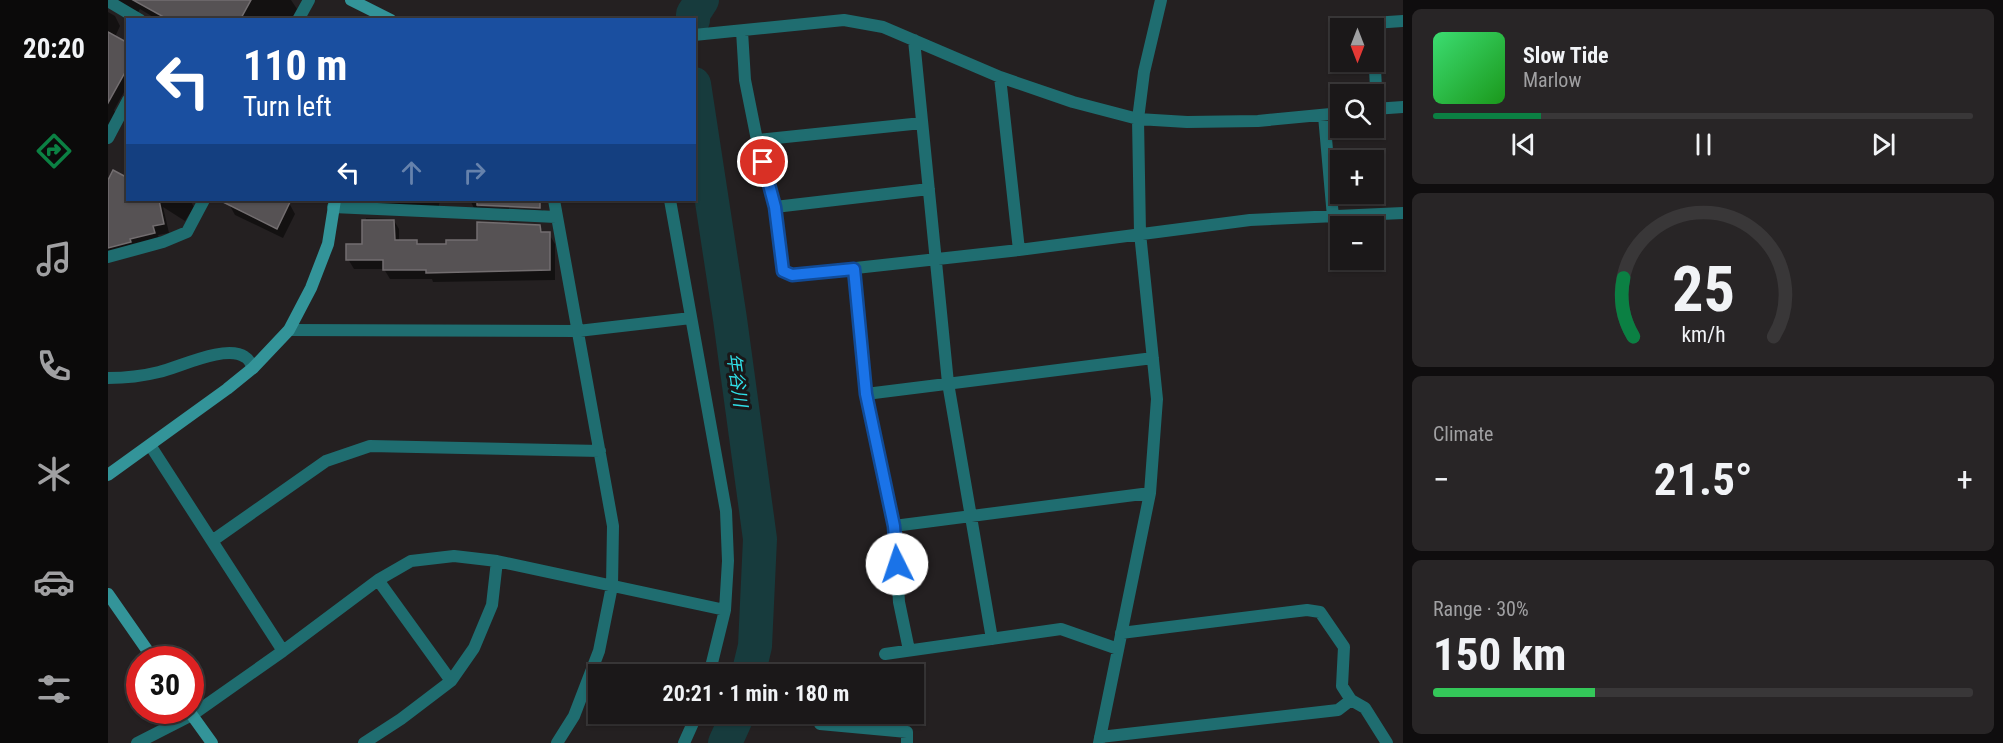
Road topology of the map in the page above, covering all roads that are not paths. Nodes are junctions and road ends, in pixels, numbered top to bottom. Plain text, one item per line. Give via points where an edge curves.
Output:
1 (309, 0) edge
2 (351, 0) edge
3 (1161, 0) edge
4 (108, 1) edge
5 (137, 18) edge
6 (299, 18) edge
7 (387, 18) edge
8 (1403, 21) edge
9 (1384, 22) edge
10 (737, 31) junction
11 (696, 35) edge
12 (914, 40) junction
13 (1000, 77) junction
14 (126, 104) edge
15 (1403, 107) edge
16 (1384, 108) edge
17 (1330, 115) edge
18 (1324, 116) junction
19 (1138, 118) junction
20 (922, 123) junction
21 (108, 137) edge
22 (757, 140) junction
23 (929, 189) junction
24 (203, 201) edge
25 (554, 201) edge
26 (670, 201) edge
27 (334, 203) edge
28 (448, 205) edge
29 (775, 207) junction
30 (1403, 213) edge
31 (556, 216) junction
32 (1333, 216) edge
33 (1350, 216) edge
34 (1330, 217) edge
35 (1140, 234) junction
36 (1019, 250) junction
37 (108, 257) edge
38 (936, 259) junction
39 (854, 269) junction
40 (691, 318) junction
41 (289, 330) junction
42 (578, 331) junction
43 (1153, 358) junction
44 (253, 368) junction
45 (108, 378) edge
46 (948, 383) junction
47 (866, 394) junction
48 (150, 445) junction
49 (600, 451) junction
50 (108, 475) edge
51 (1150, 493) junction
52 (971, 516) junction
53 (894, 526) junction
54 (212, 541) junction
55 (497, 561) junction
56 (378, 580) junction
57 (612, 586) junction
58 (108, 594) edge
59 (725, 610) junction
60 (1121, 633) junction
61 (992, 639) junction
62 (144, 646) edge
63 (1118, 649) junction
64 (909, 650) junction
65 (284, 651) junction
66 (885, 654) dead end
67 (712, 664) edge
68 (451, 681) junction
69 (1351, 700) junction
70 (204, 704) edge
71 (171, 724) edge
72 (199, 724) edge
73 (693, 724) edge
74 (820, 724) dead end
75 (1099, 740) edge
76 (137, 743) edge
77 (212, 743) edge
78 (364, 743) edge
79 (556, 743) edge
80 (684, 743) edge
81 (907, 743) edge
82 (1387, 743) edge

1 - 6 street
2 - 7 street
3 - 19 street
4 - 5 street
8 - 9 street
10 - 11 street
10 - 12 street via 844,21 883,27
10 - 22 street
12 - 13 street
12 - 20 street
13 - 19 street via 1073,102
13 - 36 street
14 - 21 street
15 - 16 street
17 - 18 street
18 - 19 street via 1199,122
18 - 32 street
19 - 35 street
20 - 22 street
20 - 23 street
22 - 29 street
23 - 29 street
23 - 38 street
24 - 37 street via 187,232
25 - 31 street
26 - 40 street
27 - 28 street
27 - 41 street via 328,244
28 - 31 street
29 - 39 street via 783,271 792,275
30 - 33 street
31 - 42 street
34 - 35 street via 1250,220
35 - 36 street
35 - 43 street
36 - 38 street
38 - 39 street
38 - 46 street
39 - 47 street
40 - 42 street
40 - 59 street via 726,512
41 - 42 street
41 - 44 street
42 - 49 street
43 - 46 street
43 - 51 street via 1157,399
44 - 45 street via 247,358 220,353 158,372
44 - 48 street
46 - 47 street
46 - 52 street
47 - 53 street
48 - 50 street
48 - 54 street
49 - 54 street via 370,446 326,461
49 - 57 street via 613,526
51 - 52 street
51 - 60 street
52 - 53 street
52 - 61 street
53 - 64 street via 899,602
54 - 65 street
55 - 56 street via 454,556 411,561
55 - 57 street
55 - 68 street via 492,605 474,648
56 - 65 street
56 - 68 street
57 - 59 street
57 - 79 street via 599,651 574,716
58 - 62 street
59 - 67 street
60 - 63 street
60 - 69 street via 1307,610 1320,612 1344,647 1342,686
61 - 63 street via 1061,629
61 - 64 street
63 - 75 street
64 - 66 street
65 - 70 street
68 - 78 street
69 - 75 street via 1338,710
69 - 82 street via 1365,708
71 - 76 street
72 - 77 street
73 - 80 street
74 - 81 street via 907,732

